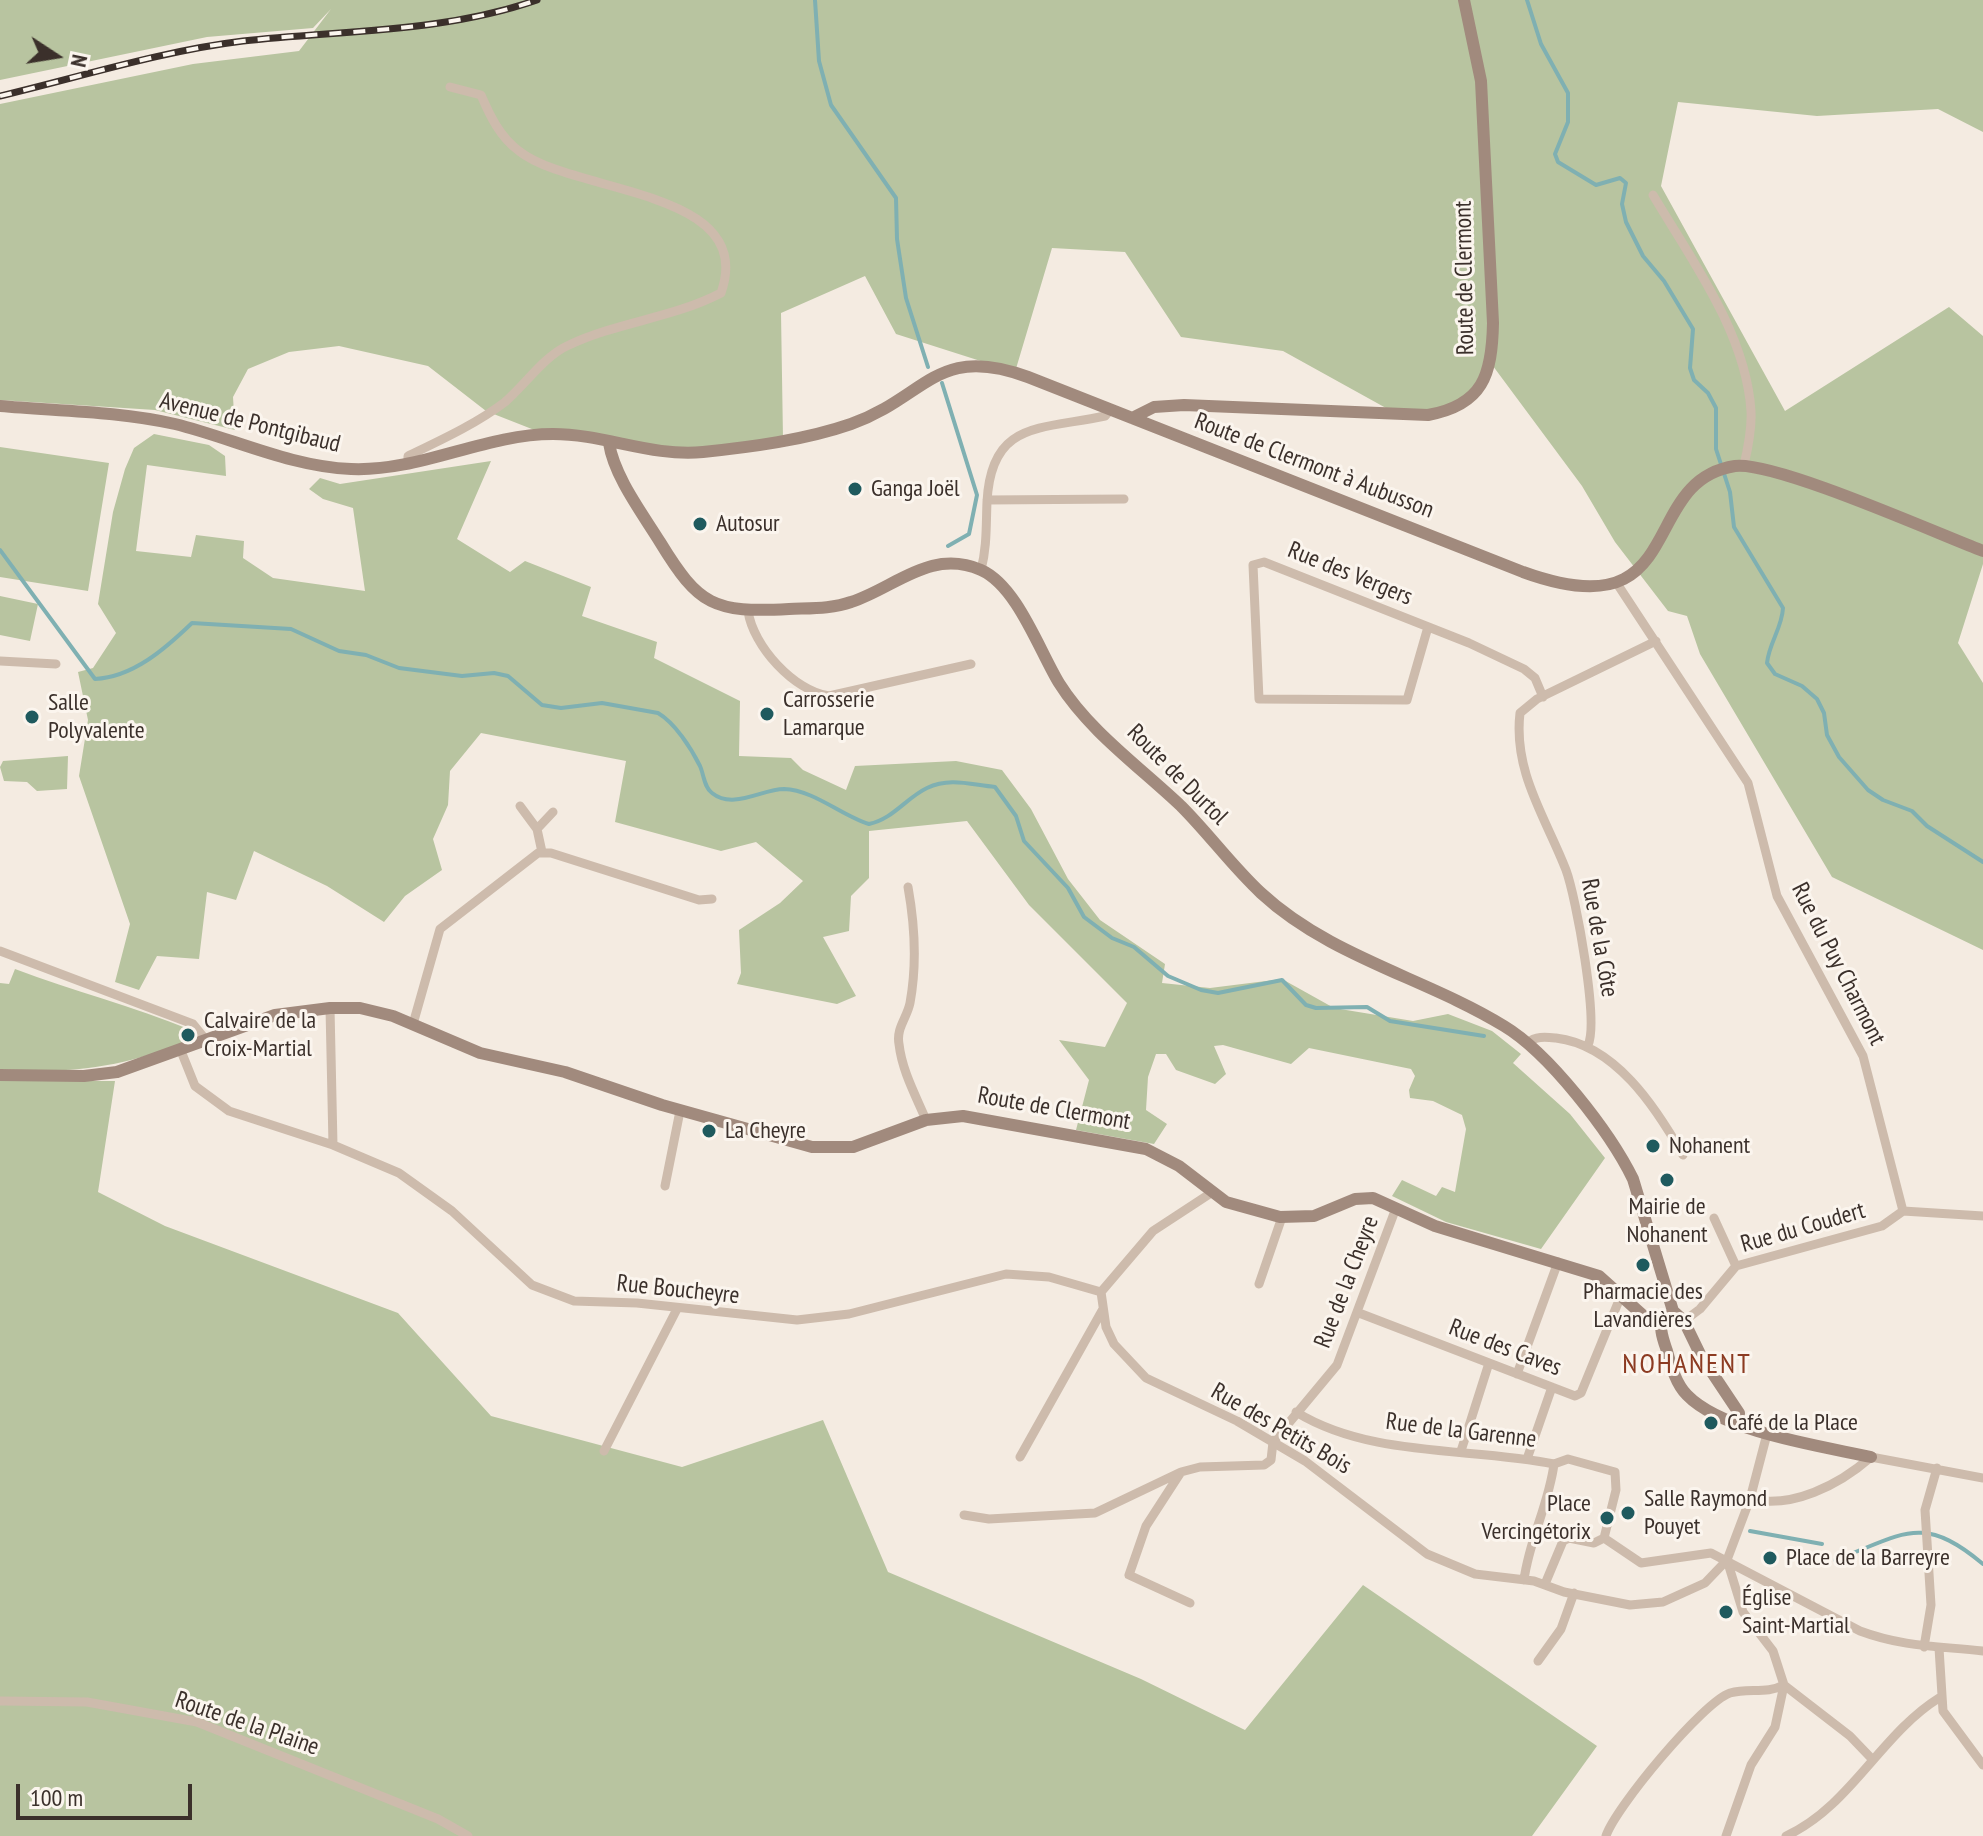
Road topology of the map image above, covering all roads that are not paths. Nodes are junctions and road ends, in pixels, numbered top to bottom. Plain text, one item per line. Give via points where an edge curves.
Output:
1 (1464, 0) edge
2 (450, 87) dead end
3 (1653, 195) dead end
4 (0, 406) edge
5 (1110, 410) junction
6 (1132, 418) junction
7 (583, 438) joint
8 (609, 443) junction
9 (408, 463) junction
10 (1744, 465) junction
11 (1124, 499) dead end
12 (987, 500) junction
13 (1983, 551) edge
14 (981, 570) junction
15 (1616, 582) junction
16 (748, 611) junction
17 (1428, 627) junction
18 (1656, 641) junction
19 (0, 661) edge
20 (56, 664) dead end
21 (971, 664) dead end
22 (1543, 697) junction
23 (520, 806) dead end
24 (553, 812) dead end
25 (537, 829) junction
26 (542, 852) junction
27 (908, 887) dead end
28 (712, 899) dead end
29 (0, 951) edge
30 (330, 1008) junction
31 (413, 1024) junction
32 (206, 1040) junction
33 (1527, 1043) junction
34 (1588, 1045) junction
35 (181, 1051) junction
36 (0, 1075) edge
37 (680, 1111) junction
38 (926, 1120) junction
39 (333, 1145) junction
40 (1683, 1155) dead end
41 (665, 1186) dead end
42 (1211, 1193) junction
43 (1396, 1208) junction
44 (1903, 1211) junction
45 (1983, 1216) edge
46 (1282, 1217) junction
47 (1714, 1218) dead end
48 (1558, 1262) junction
49 (1736, 1266) junction
50 (1259, 1284) dead end
51 (1101, 1292) junction
52 (1622, 1293) junction
53 (677, 1309) junction
54 (1103, 1309) junction
55 (1673, 1311) junction
56 (1359, 1313) junction
57 (1684, 1321) junction
58 (1660, 1323) junction
59 (1489, 1363) junction
60 (1517, 1374) junction
61 (1552, 1387) junction
62 (1296, 1412) junction
63 (1738, 1421) junction
64 (1767, 1434) junction
65 (1273, 1442) junction
66 (604, 1451) dead end
67 (1461, 1451) junction
68 (1020, 1457) dead end
69 (1871, 1457) junction
70 (1527, 1459) junction
71 (1554, 1464) junction
72 (1937, 1468) junction
73 (1181, 1472) junction
74 (1983, 1478) edge
75 (1750, 1499) junction
76 (964, 1515) dead end
77 (1604, 1538) junction
78 (1727, 1560) junction
79 (1524, 1580) junction
80 (1545, 1584) junction
81 (1574, 1593) junction
82 (1190, 1603) dead end
83 (1924, 1647) junction
84 (1939, 1648) junction
85 (1983, 1651) edge
86 (1538, 1661) dead end
87 (1784, 1685) junction
88 (1939, 1698) junction
89 (0, 1701) edge
90 (1873, 1760) junction
91 (1983, 1765) edge
92 (468, 1836) edge
93 (1606, 1836) edge
94 (1726, 1836) edge
95 (1786, 1836) edge

1 - 6 street, Route de Clermont via 1481,81 1493,323 1491,362 1480,387 1462,404 1428,415 1184,405 1154,407
2 - 9 street via 481,95 494,123 519,152 560,172 678,208 705,223 727,255 727,275 721,293 693,308 567,345 504,402 408,456
3 - 10 street via 1710,291 1738,358 1751,413
4 - 9 street, Avenue de Pontgibaud via 168,423 340,468
5 - 6 street, Route de Clermont à Aubusson
5 - 8 street, Route de Clermont à Aubusson via 1010,371 969,365 938,373 869,416 814,434 688,453
5 - 12 street via 1105,416 1007,440 995,458
6 - 15 street, Route de Clermont à Aubusson via 1546,580 1583,588
7 - 8 street, Route de Clermont à Aubusson
7 - 9 street, Avenue de Pontgibaud via 532,435
8 - 16 street via 618,469 690,587 715,604
10 - 13 street via 1773,471
10 - 15 street, Route de Clermont à Aubusson via 1698,483 1648,560
11 - 12 street
12 - 14 street
14 - 16 street via 931,564 850,603
14 - 33 street, Route de Durtol via 1010,596 1060,685 1086,717 1184,809 1260,892 1289,916 1362,959 1481,1013
15 - 18 street, Rue du Puy Charmont
16 - 21 street via 753,633 766,652 812,693 829,696
17 - 17 street, Rue des Vergers via 1258,561 1252,573 1259,699 1407,700
17 - 22 street, Rue des Vergers via 1524,669 1535,678
18 - 22 street, Rue de la Côte
18 - 44 street, Rue du Puy Charmont via 1748,783 1777,896 1863,1056
19 - 20 street
22 - 34 street, Rue de la Côte via 1520,713 1520,737 1531,795 1569,878 1593,1020
23 - 25 street
24 - 25 street
25 - 26 street
26 - 28 street via 699,900
26 - 31 street via 446,922 433,945
27 - 38 street via 915,970 898,1044
29 - 32 street via 193,1024
30 - 31 street, Route de Clermont via 377,1011
30 - 32 street, Route de Clermont via 275,1015
30 - 39 street
31 - 37 street, Route de Clermont via 480,1053 589,1078
32 - 35 street, Route de Clermont
33 - 34 street via 1548,1037
33 - 55 street, Route de Durtol via 1623,1159
34 - 40 street via 1634,1084
35 - 36 street, Route de Clermont via 95,1075
35 - 39 street, Rue Boucheyre via 195,1086 229,1111
37 - 38 street, Route de Clermont via 827,1149 867,1144
37 - 41 street
38 - 42 street, Route de Clermont via 974,1117 1134,1145 1179,1166
39 - 53 street, Rue Boucheyre via 420,1186 545,1292 586,1303
42 - 46 street, Route de Clermont
42 - 51 street via 1153,1231
43 - 46 street, Route de Clermont via 1362,1198 1314,1216
43 - 48 street, Route de Clermont via 1435,1226
43 - 56 street, Rue de la Cheyre
44 - 45 street
44 - 49 street, Rue du Coudert via 1882,1226
46 - 50 street
47 - 49 street
48 - 52 street, Route de Clermont via 1599,1276
48 - 60 street
49 - 57 street, Rue du Coudert
51 - 53 street, Rue Boucheyre via 1049,1277 1006,1274 819,1319
51 - 54 street, Rue des Petits Bois
52 - 58 street, Route de Clermont via 1647,1319
52 - 61 street, Rue des Caves via 1581,1393 1575,1396
53 - 66 street
54 - 65 street, Rue des Petits Bois via 1114,1344 1146,1378
54 - 68 street
55 - 57 street
55 - 58 street
56 - 59 street, Rue des Caves
56 - 62 street, Rue de la Cheyre via 1337,1365
57 - 63 street via 1739,1413
58 - 63 street via 1672,1368 1687,1396
59 - 60 street, Rue des Caves
59 - 67 street
60 - 61 street, Rue des Caves
61 - 70 street
62 - 65 street, Rue de la Cheyre
62 - 67 street, Rue de la Garenne via 1368,1440
63 - 64 street
64 - 69 street
64 - 75 street
65 - 73 street, Rue de la Cheyre via 1271,1460 1264,1465
65 - 79 street, Rue des Petits Bois via 1349,1492 1427,1554 1475,1574
67 - 70 street, Rue de la Garenne
69 - 72 street
69 - 75 street via 1812,1494 1772,1504
70 - 71 street, Rue de la Garenne
71 - 77 street via 1576,1461 1618,1476
71 - 79 street, Rue de la Garenne
72 - 74 street
72 - 83 street via 1926,1499 1931,1605
73 - 76 street via 1095,1513 989,1519
73 - 82 street via 1146,1526 1129,1575
75 - 78 street
77 - 78 street via 1641,1563 1697,1553
77 - 80 street via 1594,1543 1563,1541
78 - 81 street, Rue des Petits Bois via 1705,1583 1663,1602 1630,1605
78 - 83 street via 1860,1631
78 - 87 street via 1743,1612 1773,1651
79 - 80 street, Rue des Petits Bois
80 - 81 street, Rue des Petits Bois
81 - 86 street via 1561,1629
83 - 84 street
84 - 85 street
84 - 88 street
87 - 90 street
87 - 93 street via 1767,1692 1730,1693 1712,1704 1680,1735
87 - 94 street via 1775,1727 1751,1765
88 - 90 street
88 - 91 street
89 - 92 street, Route de la Plaine via 87,1702 197,1722 438,1819
90 - 95 street via 1822,1811

